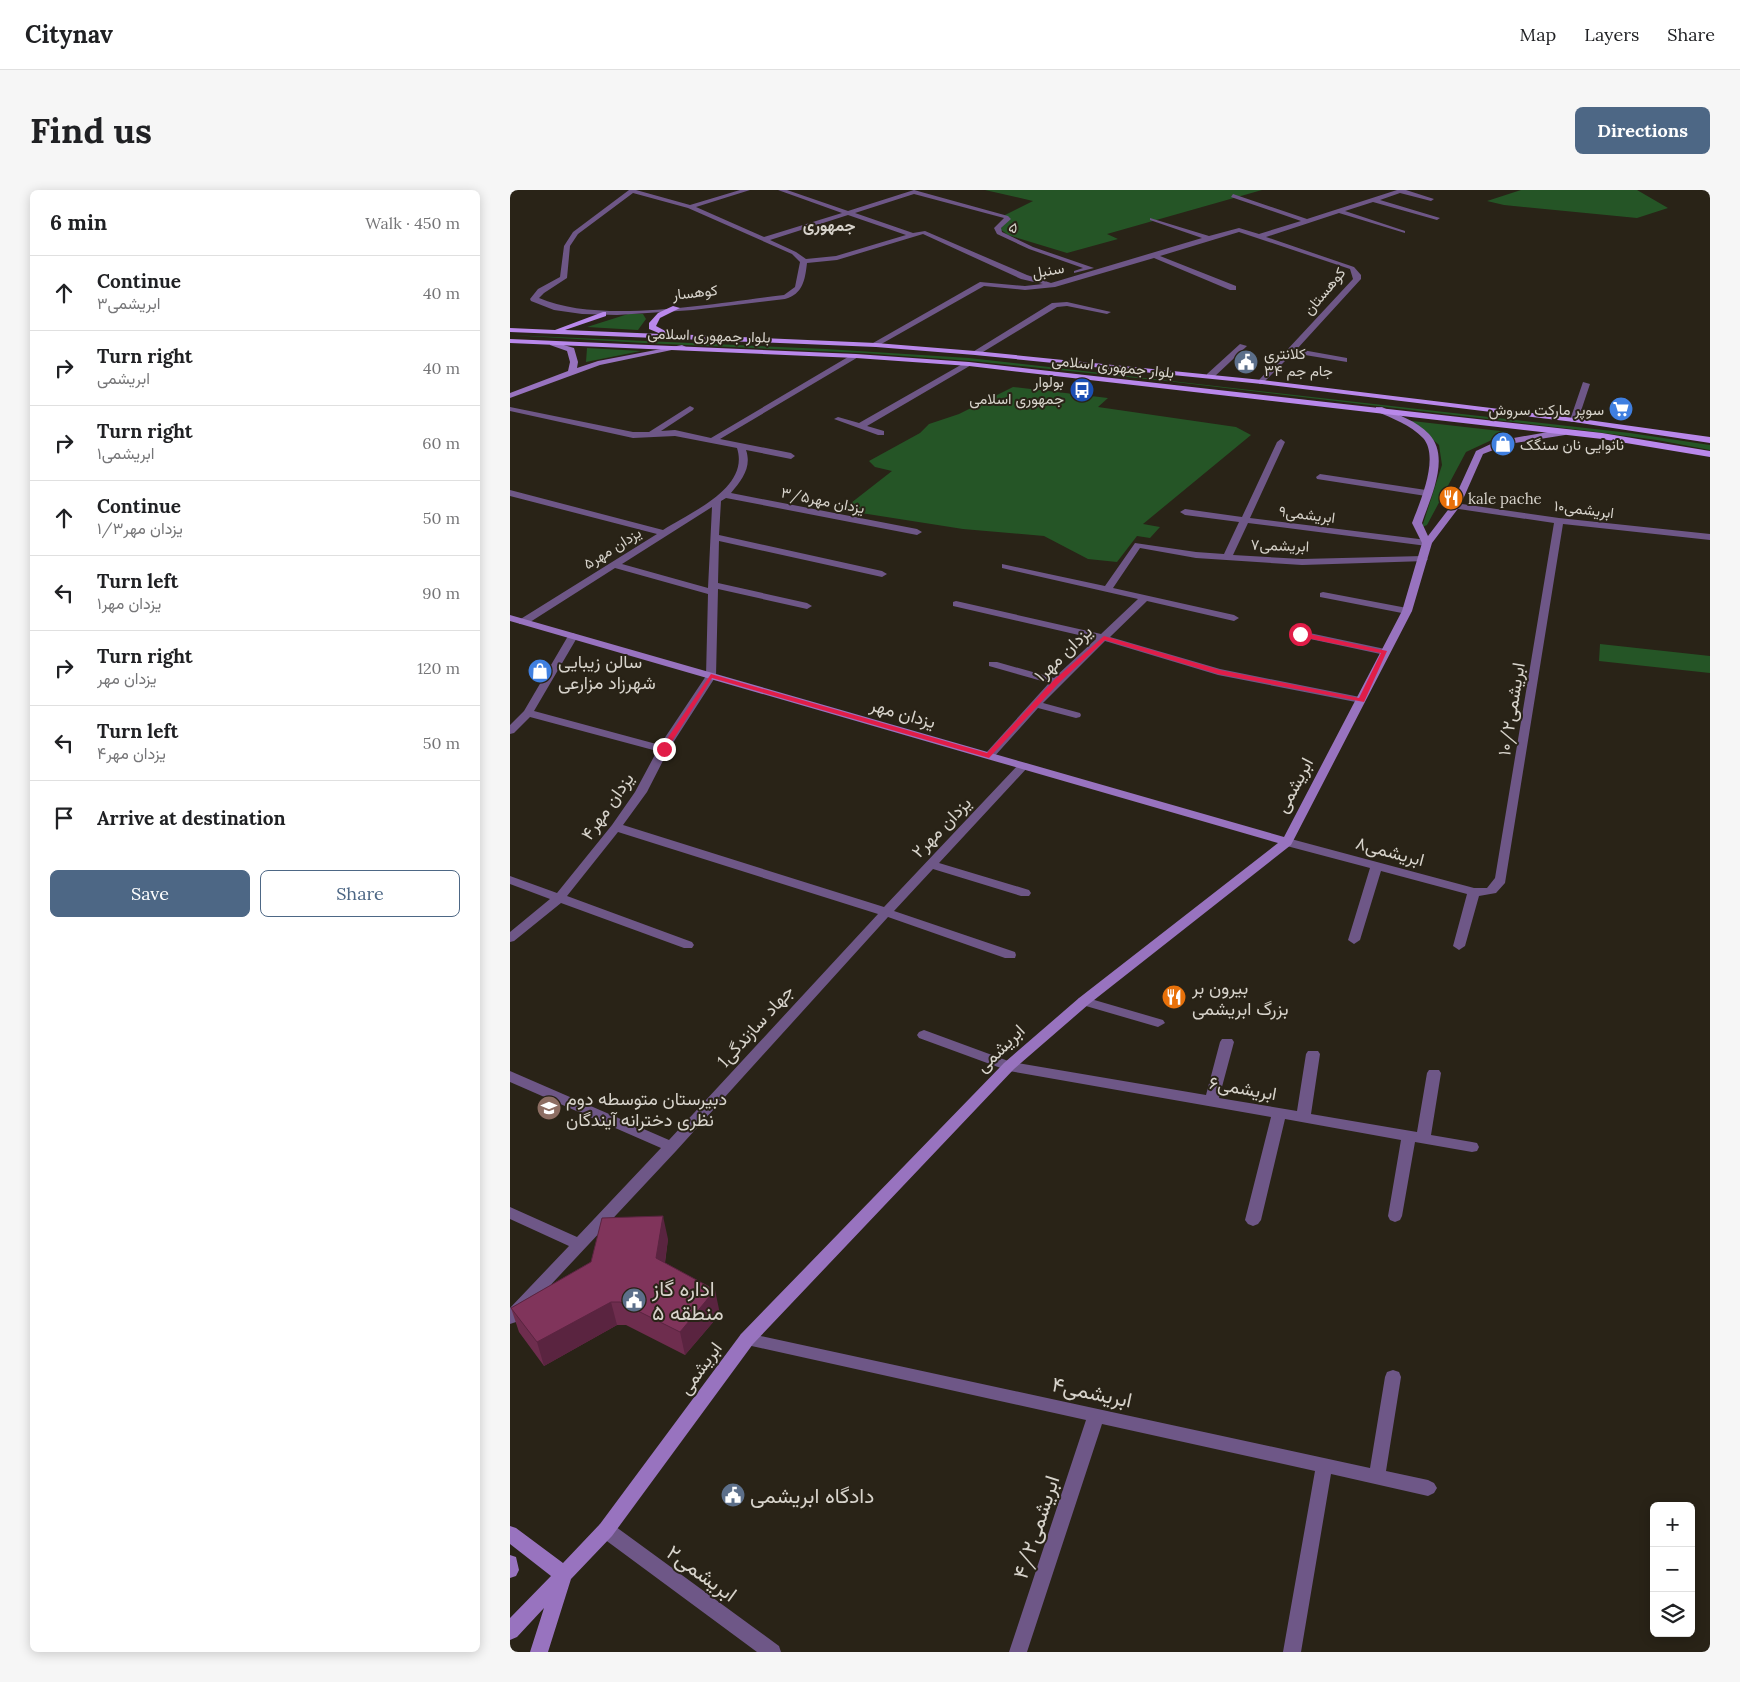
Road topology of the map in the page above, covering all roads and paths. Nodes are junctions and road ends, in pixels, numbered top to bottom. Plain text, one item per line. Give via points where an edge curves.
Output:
1 (633, 190) edge
2 (748, 190) edge
3 (781, 190) edge
4 (1388, 190) edge
5 (911, 191) edge
6 (1400, 191) edge
7 (1233, 196) dead end
8 (1431, 199) dead end
9 (1374, 200) junction
10 (690, 208) junction
11 (1339, 210) junction
12 (847, 214) junction
13 (1437, 218) dead end
14 (1152, 219) dead end
15 (1307, 221) junction
16 (1234, 230) joint
17 (1403, 232) dead end
18 (910, 234) junction
19 (1262, 236) junction
20 (1208, 238) junction
21 (766, 239) junction
22 (1154, 256) junction
23 (804, 260) junction
24 (1043, 282) junction
25 (1055, 285) junction
26 (1233, 288) dead end
27 (676, 308) junction
28 (1107, 312) dead end
29 (603, 314) junction
30 (510, 330) edge
31 (550, 333) junction
32 (679, 337) junction
33 (510, 341) edge
34 (553, 343) junction
35 (876, 346) junction
36 (1243, 346) dead end
37 (682, 347) junction
38 (1290, 350) junction
39 (975, 353) junction
40 (856, 356) junction
41 (1344, 360) dead end
42 (969, 364) junction
43 (572, 371) junction
44 (1210, 376) junction
45 (1262, 382) junction
46 (1586, 384) dead end
47 (512, 394) edge
48 (690, 408) dead end
49 (510, 409) edge
50 (1379, 409) junction
51 (838, 419) dead end
52 (1574, 420) junction
53 (860, 426) junction
54 (881, 432) dead end
55 (1565, 432) junction
56 (651, 434) junction
57 (713, 440) junction
58 (1710, 440) edge
59 (1281, 442) dead end
60 (741, 447) junction
61 (1710, 454) edge
62 (791, 456) dead end
63 (1320, 477) dead end
64 (510, 493) edge
65 (1426, 493) junction
66 (721, 498) junction
67 (1455, 506) junction
68 (1185, 512) dead end
69 (1246, 521) junction
70 (1559, 521) junction
71 (916, 532) dead end
72 (665, 533) junction
73 (714, 537) junction
74 (1710, 537) edge
75 (1427, 543) junction
76 (1227, 558) junction
77 (1423, 559) junction
78 (614, 565) junction
79 (1005, 566) dead end
80 (882, 574) dead end
81 (713, 589) junction
82 (1107, 590) junction
83 (1323, 595) dead end
84 (1144, 599) junction
85 (956, 604) dead end
86 (807, 606) dead end
87 (1407, 611) junction
88 (510, 618) edge
89 (1234, 618) dead end
90 (523, 622) junction
91 (1300, 634) dead end
92 (573, 636) junction
93 (1104, 638) junction
94 (1385, 652) junction
95 (992, 664) dead end
96 (711, 676) junction
97 (1056, 682) junction
98 (1361, 700) junction
99 (1036, 704) junction
100 (528, 712) junction
101 (1076, 715) dead end
102 (510, 731) edge
103 (664, 749) junction
104 (989, 756) junction
105 (1024, 766) junction
106 (616, 827) junction
107 (1287, 842) junction
108 (930, 864) junction
109 (1377, 866) junction
110 (510, 880) edge
111 (1479, 892) junction
112 (1025, 893) dead end
113 (559, 898) junction
114 (884, 912) junction
115 (510, 938) edge
116 (1354, 940) dead end
117 (688, 946) dead end
118 (1459, 946) dead end
119 (1010, 955) dead end
120 (1084, 1001) junction
121 (1158, 1023) dead end
122 (924, 1035) dead end
123 (1227, 1042) dead end
124 (1313, 1054) dead end
125 (1009, 1066) junction
126 (1434, 1073) dead end
127 (510, 1076) edge
128 (1211, 1101) junction
129 (1279, 1113) junction
130 (1303, 1117) junction
131 (1416, 1137) junction
132 (671, 1146) junction
133 (1472, 1146) dead end
134 (510, 1213) edge
135 (1395, 1216) dead end
136 (1253, 1220) dead end
137 (580, 1245) junction
138 (510, 1318) edge
139 (747, 1339) junction
140 (1393, 1378) dead end
141 (1096, 1416) junction
142 (1324, 1466) junction
143 (1377, 1477) junction
144 (1428, 1488) dead end
145 (606, 1530) junction
146 (510, 1534) edge
147 (510, 1563) edge
148 (510, 1570) edge
149 (564, 1575) junction
150 (510, 1631) edge
151 (539, 1652) edge
152 (772, 1652) edge
153 (1018, 1652) edge
154 (1292, 1652) edge

1 - 10 street, کوهسار
1 - 29 street, کوهسار via 575,233 567,246 563,278 534,299 564,309
2 - 10 street
3 - 12 street
4 - 6 street
5 - 12 street, ۵
5 - 24 street, ۵ via 1006,217 1008,219 997,228 999,233 1031,248 1090,268
6 - 8 street
6 - 9 street
7 - 15 street
9 - 11 street
9 - 13 street
10 - 21 street, کوهسار
11 - 15 street
11 - 17 street
12 - 18 street
12 - 21 street, ۵
14 - 20 street
15 - 19 street
16 - 19 street, کوهستان
16 - 20 street, سنبل
18 - 23 street via 836,258
18 - 24 street via 925,232
19 - 38 street, کوهستان via 1352,268 1358,274
20 - 22 street, سنبل
21 - 23 street, کوهسار
22 - 25 street, سنبل
22 - 26 street
23 - 27 street, کوهسار via 800,288 792,295
24 - 25 street
25 - 35 street, سنبل via 1025,288 983,284
27 - 29 street, کوهسار
27 - 32 main road via 658,316 652,321 652,327 658,332
28 - 39 street via 1059,303
29 - 31 main road
30 - 31 main road, بلوار جمهوری اسلامی
31 - 32 main road, بلوار جمهوری اسلامی
32 - 35 main road, بلوار جمهوری اسلامی
33 - 34 main road, بلوار جمهوری اسلامی
34 - 37 main road, بلوار جمهوری اسلامی
34 - 43 main road via 571,350
35 - 39 main road, بلوار جمهوری اسلامی
36 - 44 street
37 - 40 main road, بلوار جمهوری اسلامی
37 - 43 main road
38 - 41 street
38 - 45 street, کوهستان
39 - 44 main road, بلوار جمهوری اسلامی
40 - 42 main road, بلوار جمهوری اسلامی
40 - 57 street
42 - 50 main road, بلوار جمهوری اسلامی
42 - 53 street
43 - 47 main road
44 - 45 main road, بلوار جمهوری اسلامی
45 - 52 main road, بلوار جمهوری اسلامی
46 - 52 street
48 - 56 street
49 - 56 street via 633,434
50 - 55 main road, بلوار جمهوری اسلامی
50 - 65 main road via 1420,432 1433,445 1435,460
51 - 53 street
52 - 58 main road, بلوار جمهوری اسلامی
53 - 54 street
55 - 61 main road, بلوار جمهوری اسلامی
55 - 67 main road via 1481,450
56 - 57 street via 675,433
57 - 60 street
59 - 69 street
60 - 62 street
60 - 66 street, یزدان مهر۵ via 746,465 740,479
63 - 65 street
64 - 72 street
65 - 75 main road via 1417,523
66 - 71 street, ۳/۵یزدان مهر
66 - 72 street, یزدان مهر۵
66 - 73 street
67 - 70 street, ابریشمی۱۰
67 - 75 main road
68 - 69 street, ابریشمی۹
69 - 75 street, ابریشمی۹
69 - 76 street
70 - 74 street, ابریشمی۱۰
70 - 111 street, ۱۰/۲ابریشمی via 1501,878 1496,889
72 - 78 street, یزدان مهر۵
73 - 80 street
73 - 81 street
75 - 77 main road, ابریشمی
76 - 77 street, ابریشمی۷ via 1302,562
76 - 82 street, ابریشمی۷ via 1138,545
77 - 87 main road, ابریشمی
78 - 81 street
78 - 90 street, یزدان مهر۵
79 - 82 street
81 - 86 street
81 - 96 street
82 - 84 street
83 - 87 street
84 - 89 street
84 - 93 street, یزدان مهر۱
85 - 93 street
87 - 94 main road, ابریشمی
88 - 90 main road, یزدان مهر
90 - 92 main road, یزدان مهر
91 - 94 street
92 - 96 main road, یزدان مهر
92 - 100 street
93 - 97 street, یزدان مهر۱
93 - 98 street via 1218,672
94 - 98 main road, ابریشمی
95 - 97 street
96 - 103 street, یزدان مهر۴
96 - 104 main road, یزدان مهر
97 - 99 street, یزدان مهر۱
98 - 107 main road, ابریشمی
99 - 101 street
99 - 104 street, یزدان مهر۱
100 - 102 street
100 - 103 street
103 - 106 street, یزدان مهر۴ via 641,792
104 - 105 main road, یزدان مهر
105 - 107 main road, یزدان مهر
105 - 108 street, یزدان مهر۲
106 - 113 street, یزدان مهر۴
106 - 114 street
107 - 109 street, ابریشمی۸
107 - 120 main road, ابریشمی
108 - 112 street
108 - 114 street, یزدان مهر۲
109 - 111 street, ابریشمی۸
109 - 116 street
110 - 113 street
111 - 118 street
113 - 115 street, یزدان مهر۴
113 - 117 street
114 - 119 street
114 - 132 street, 1جهاد سازندگی
120 - 121 street
120 - 125 main road, ابریشمی
122 - 125 street, ابریشمی۶
123 - 128 street
124 - 130 street
125 - 128 street, ابریشمی۶
125 - 139 main road, ابریشمی
126 - 131 street
127 - 132 street
128 - 129 street, ابریشمی۶
129 - 130 street, ابریشمی۶
129 - 136 street
130 - 131 street, ابریشمی۶
131 - 133 street, ابریشمی۶
131 - 135 street
132 - 137 street, 1جهاد سازندگی
134 - 137 street
137 - 138 street, 1جهاد سازندگی
139 - 141 street, ابریشمی۴
139 - 145 main road, ابریشمی
140 - 143 street
141 - 142 street, ابریشمی۴
141 - 153 street, ابریشمی۴/۲
142 - 143 street, ابریشمی۴
142 - 154 street
143 - 144 street, ابریشمی۴
145 - 149 main road, ابریشمی
145 - 152 street, ابریشمی۲
146 - 149 main road
147 - 148 main road
149 - 150 main road, ابریشمی
149 - 151 main road

